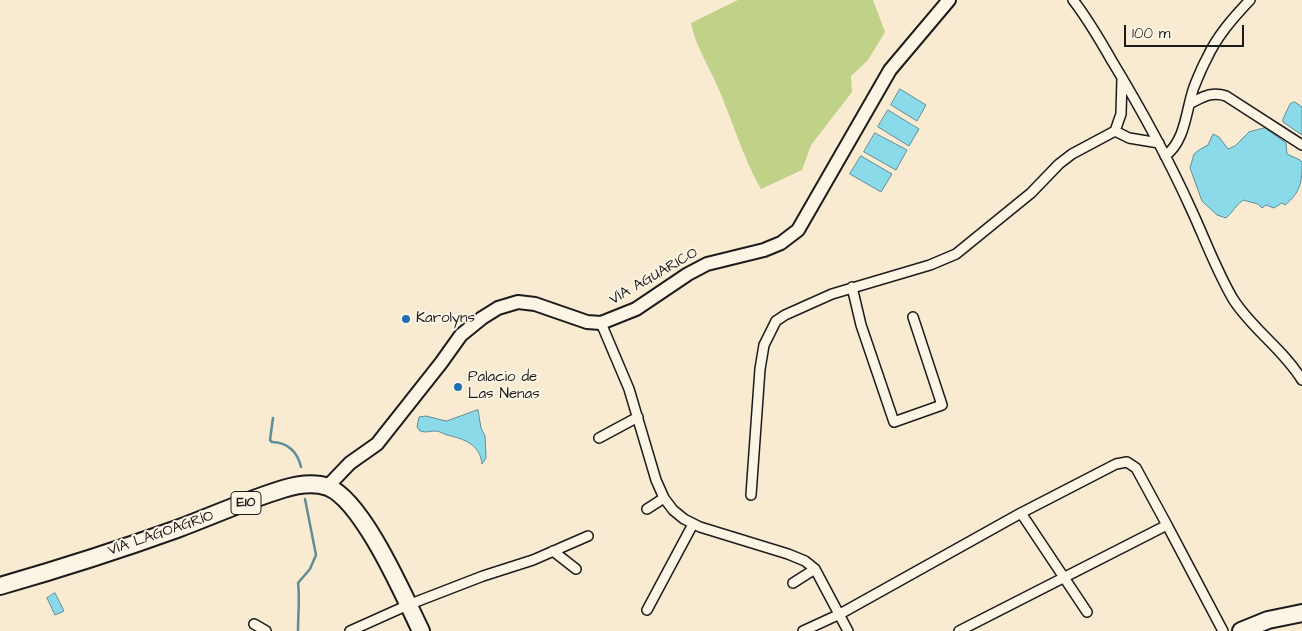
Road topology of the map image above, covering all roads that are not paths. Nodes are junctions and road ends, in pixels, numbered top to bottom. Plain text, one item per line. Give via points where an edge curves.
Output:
1 (949, 0) edge
2 (1073, 0) edge
3 (1250, 0) edge
4 (1122, 78) junction
5 (1191, 103) junction
6 (1115, 132) junction
7 (1159, 143) junction
8 (1302, 145) edge
9 (1165, 156) junction
10 (852, 288) junction
11 (913, 317) dead end
12 (601, 323) junction
13 (1302, 380) edge
14 (638, 417) junction
15 (599, 438) dead end
16 (327, 487) junction
17 (751, 495) dead end
18 (664, 498) junction
19 (647, 509) dead end
20 (1021, 513) junction
21 (693, 524) junction
22 (1167, 525) junction
23 (588, 536) dead end
24 (553, 551) junction
25 (576, 569) dead end
26 (814, 569) junction
27 (1064, 579) junction
28 (793, 582) dead end
29 (0, 586) edge
30 (408, 605) junction
31 (648, 610) dead end
32 (1087, 612) dead end
33 (1302, 612) edge
34 (840, 614) junction
35 (254, 624) dead end
36 (266, 631) edge
37 (350, 631) edge
38 (421, 631) edge
39 (803, 631) edge
40 (848, 631) edge
41 (960, 631) edge
42 (1223, 631) edge
43 (1241, 631) edge

1 - 12 street, VÍA AGUARICO via 890,70 798,230 782,243 764,250 707,264 636,309
2 - 4 street
3 - 5 street via 1230,21 1207,58
4 - 6 street via 1121,114
4 - 7 street
5 - 8 street via 1215,94 1226,96
5 - 9 street via 1176,145
6 - 7 street
6 - 10 street via 1072,154 956,254
7 - 9 street
9 - 13 street via 1233,298 1293,365
10 - 11 street via 894,422 942,405
10 - 17 street via 785,314 770,330 760,369
12 - 14 street
12 - 16 street, VÍA AGUARICO via 588,322 535,304 518,302 498,308 461,335 378,444 350,463
14 - 15 street
14 - 18 street
16 - 29 highway, VÍA LAGOAGRÍO / E10 via 309,484 284,489 176,530
16 - 30 highway via 345,498 356,512 376,542
18 - 19 street
18 - 21 street via 673,510
20 - 22 street via 1116,464 1127,462 1136,468
20 - 27 street
20 - 34 street
21 - 26 street via 788,554
21 - 31 street
22 - 27 street
22 - 42 street
23 - 24 street
24 - 25 street
24 - 30 street
26 - 28 street
26 - 34 street
27 - 32 street
27 - 41 street
30 - 37 street
30 - 38 highway
33 - 43 highway
34 - 39 street
34 - 40 street
35 - 36 street

